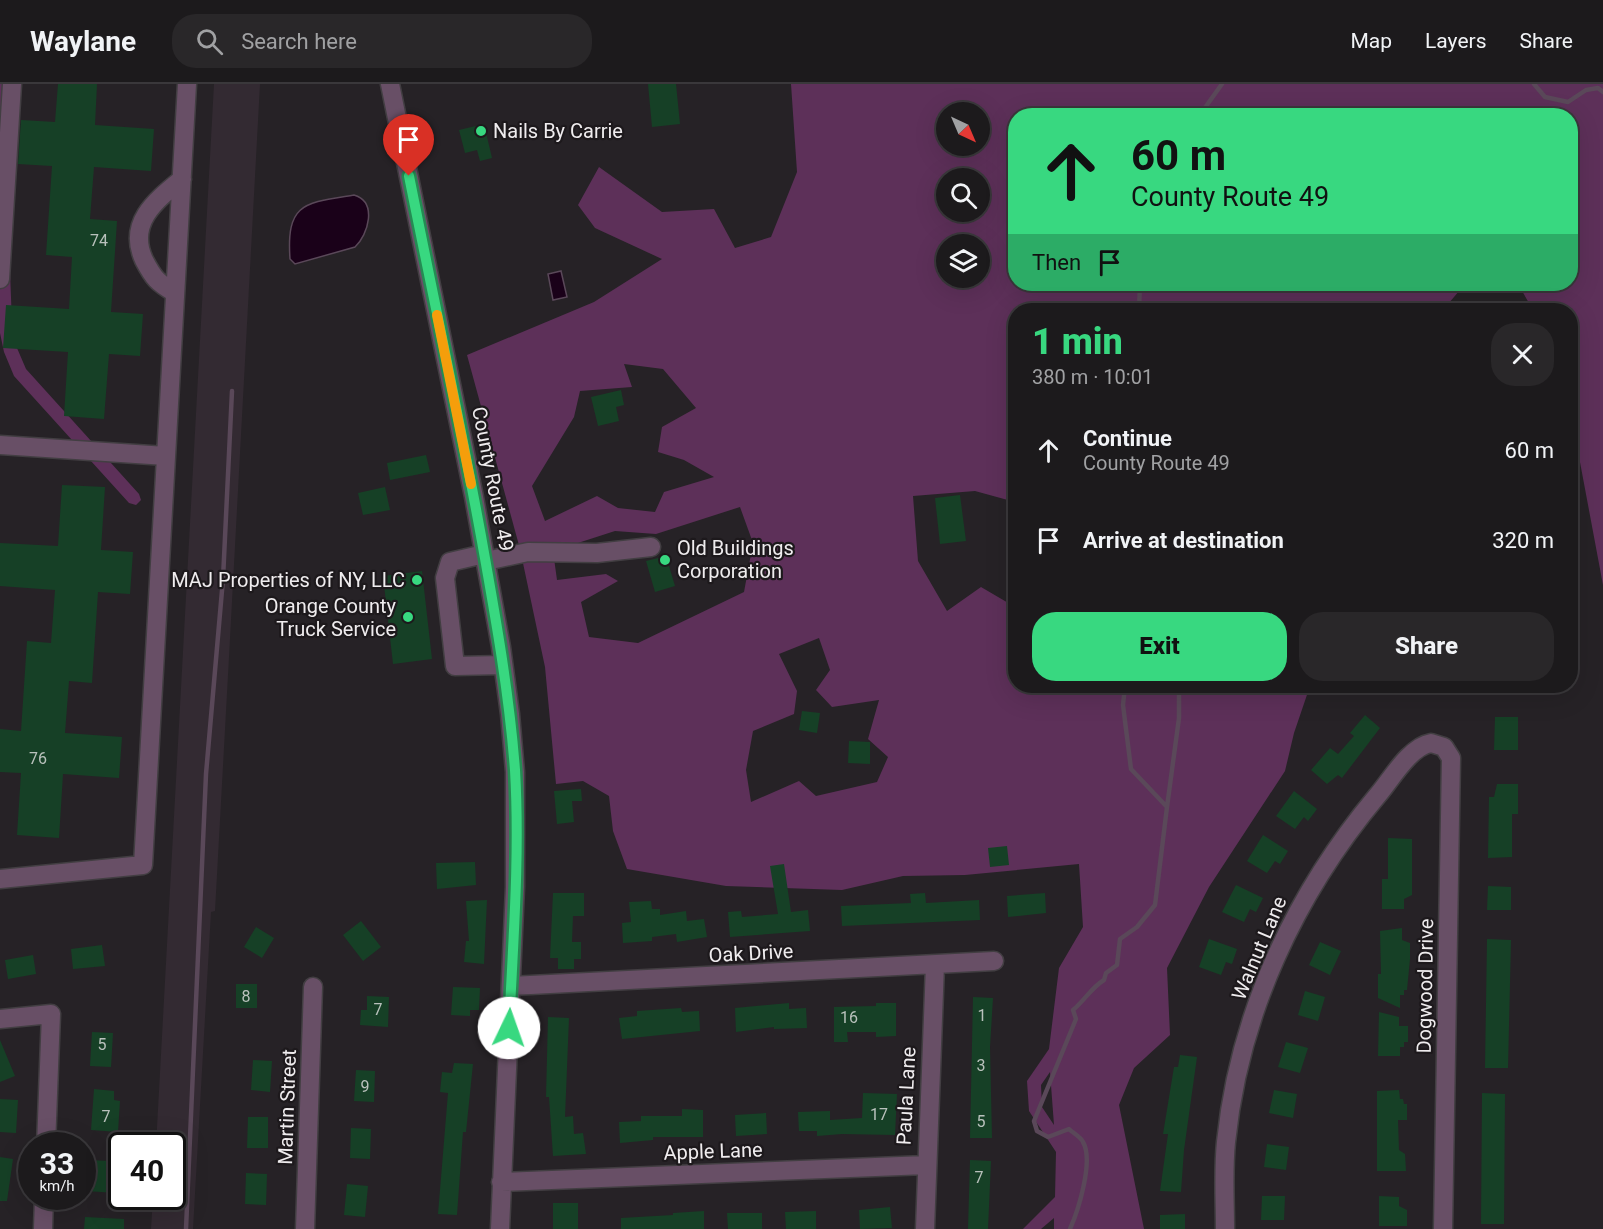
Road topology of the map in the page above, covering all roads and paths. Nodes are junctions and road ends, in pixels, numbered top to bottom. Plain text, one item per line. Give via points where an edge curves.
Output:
1 (12, 84) edge
2 (187, 84) edge
3 (390, 84) edge
4 (182, 179) junction
5 (0, 279) edge
6 (175, 292) junction
7 (0, 446) edge
8 (166, 456) junction
9 (651, 547) dead end
10 (485, 557) junction
11 (503, 665) junction
12 (1444, 747) joint
13 (0, 879) edge
14 (994, 961) dead end
15 (935, 965) junction
16 (511, 986) junction
17 (313, 987) dead end
18 (0, 1019) edge
19 (47, 1132) edge
20 (926, 1165) junction
21 (501, 1182) junction
22 (44, 1210) edge
23 (43, 1229) edge
24 (305, 1229) edge
25 (500, 1229) edge
26 (925, 1229) edge
27 (1225, 1229) edge
28 (1443, 1229) edge

1 - 5 street
2 - 4 street
3 - 10 street, County Route 49
4 - 6 street
4 - 6 street via 155,201 141,224 138,246 154,280
6 - 8 street
7 - 8 street
8 - 13 street via 143,865
9 - 10 street
10 - 11 street, County Route 49
10 - 11 street via 450,562 445,578 455,666
11 - 16 street, County Route 49 via 515,772
12 - 27 street, Walnut Lane via 1431,743 1419,748 1353,825 1316,878 1274,962 1240,1064 1226,1142
12 - 28 street, Dogwood Drive via 1451,763
14 - 15 street, Oak Drive
15 - 16 street, Oak Drive
15 - 20 street, Paula Lane
16 - 21 street, County Route 49
17 - 24 street, Martin Street
18 - 19 street via 51,1014
20 - 21 street, Apple Lane
20 - 26 street, Paula Lane
21 - 25 street, County Route 49
22 - 23 street

